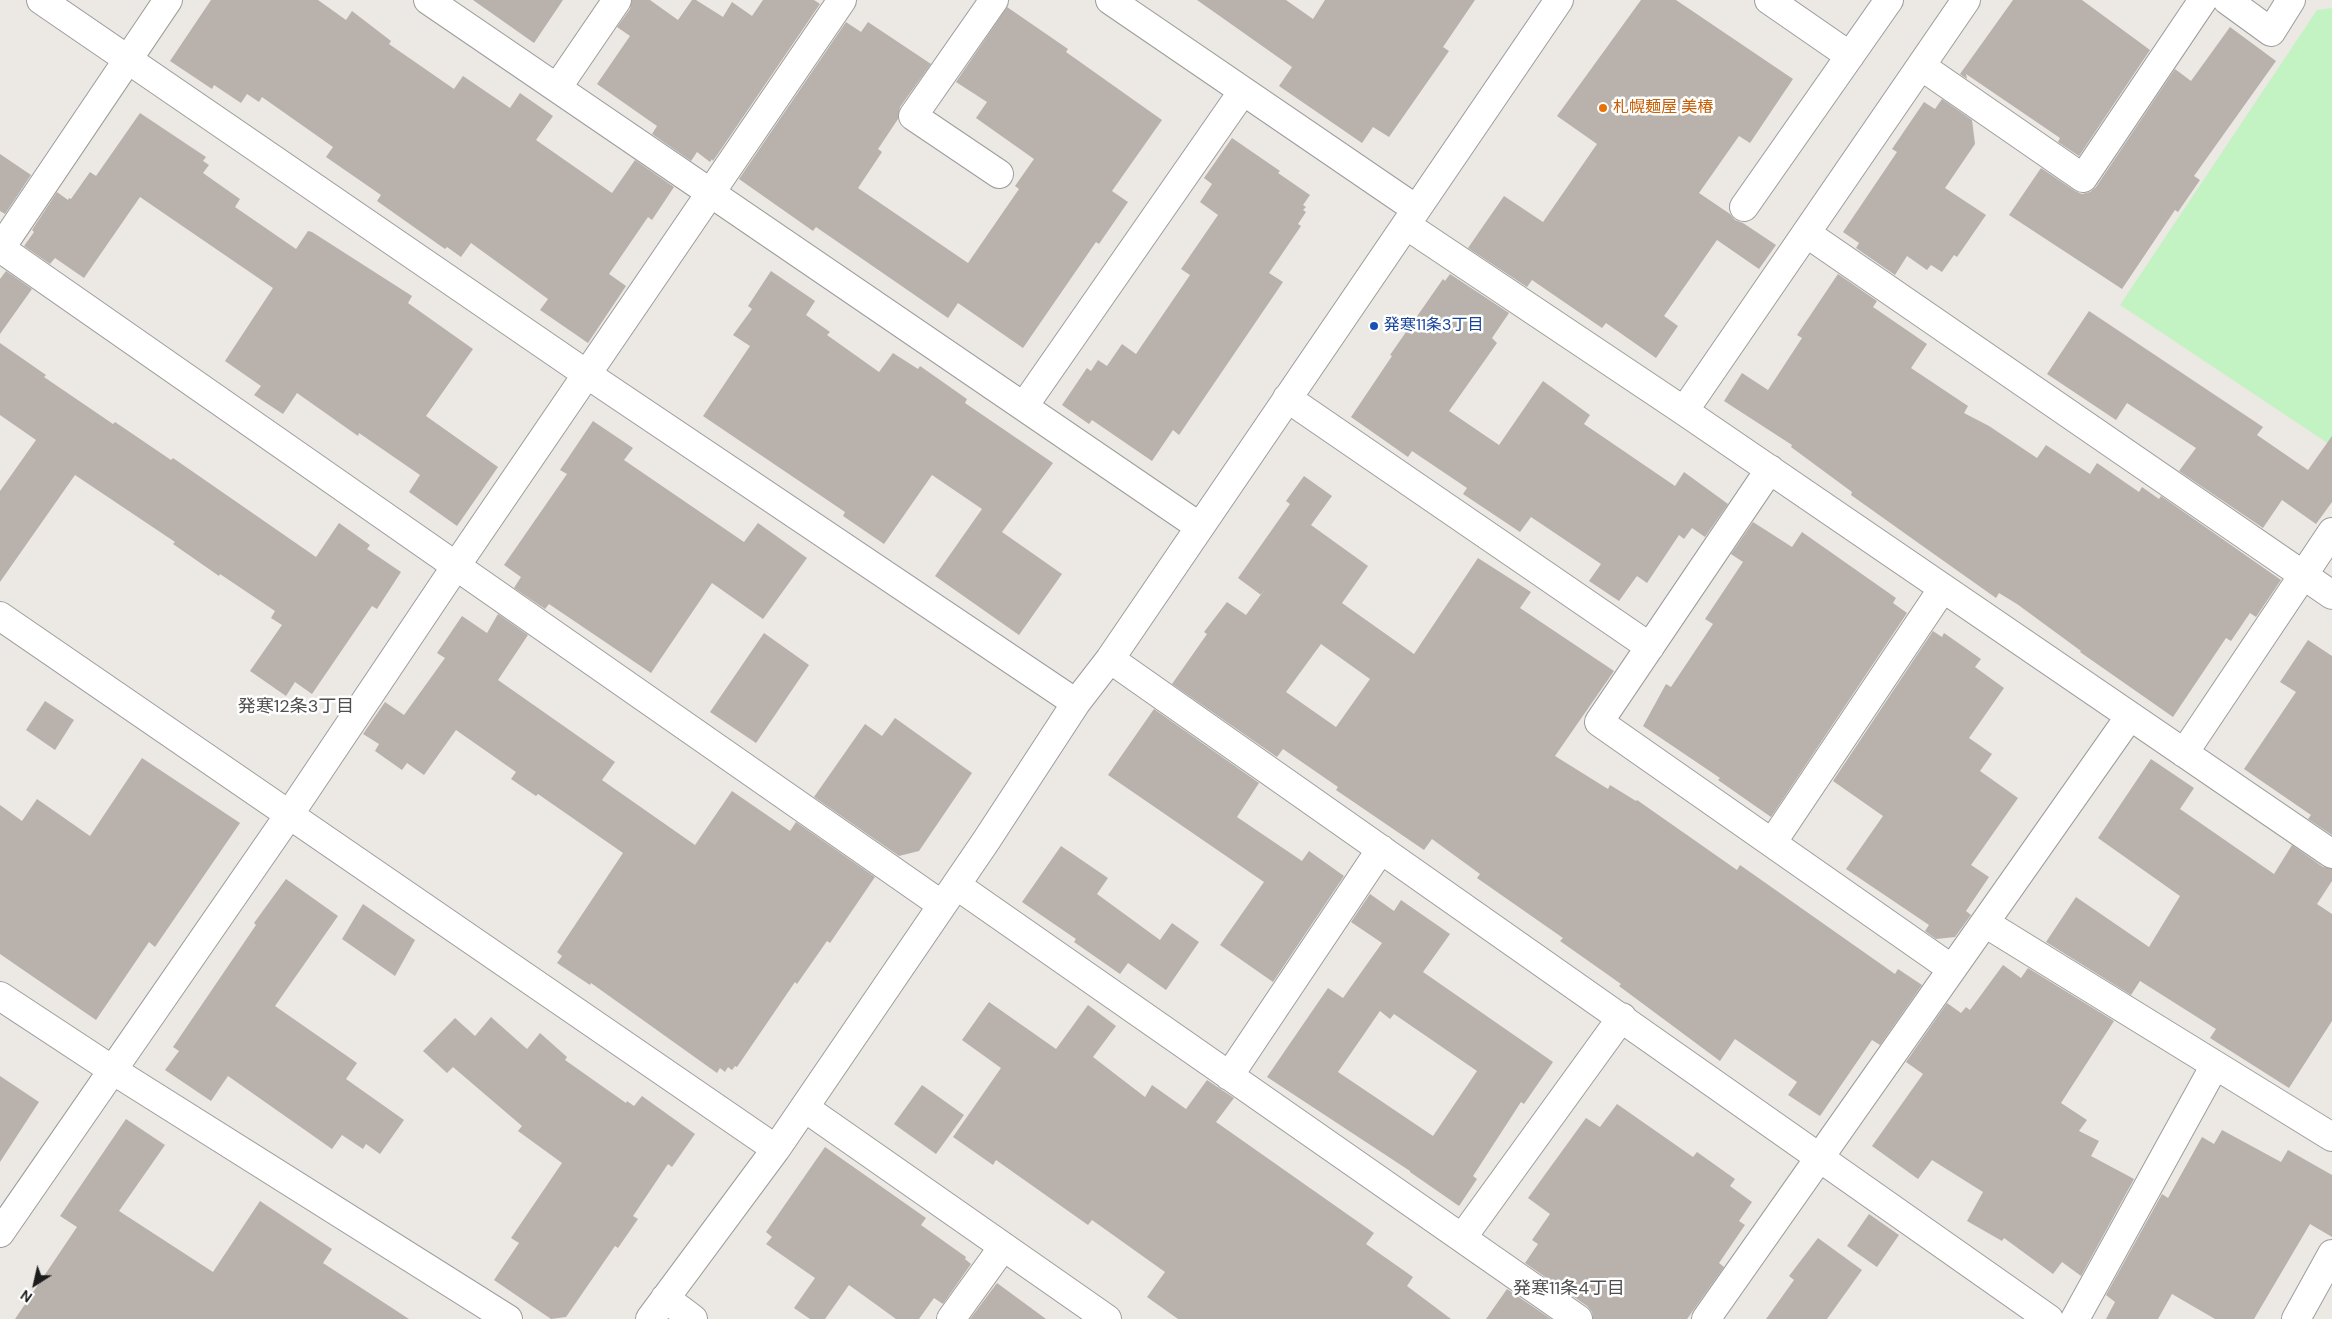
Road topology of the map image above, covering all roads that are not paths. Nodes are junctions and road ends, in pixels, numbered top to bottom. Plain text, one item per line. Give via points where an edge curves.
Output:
1 (41, 0) edge
2 (168, 0) edge
3 (428, 0) edge
4 (617, 0) edge
5 (842, 0) edge
6 (994, 0) edge
7 (1110, 0) edge
8 (1559, 0) edge
9 (1770, 0) edge
10 (1889, 0) edge
11 (1966, 0) edge
12 (2203, 0) edge
13 (2227, 0) edge
14 (2291, 0) edge
15 (1850, 56) junction
16 (128, 59) junction
17 (1921, 66) junction
18 (557, 88) junction
19 (1243, 91) junction
20 (999, 174) dead end
21 (710, 194) junction
22 (1744, 207) dead end
23 (1411, 217) junction
24 (1806, 233) junction
25 (0, 249) edge
26 (588, 375) junction
27 (1287, 398) junction
28 (1024, 406) junction
29 (1684, 411) junction
30 (1770, 469) junction
31 (1200, 527) junction
32 (2332, 532) edge
33 (456, 566) junction
34 (2303, 575) junction
35 (1943, 588) junction
36 (2332, 595) edge
37 (0, 616) edge
38 (1650, 647) junction
39 (1110, 659) junction
40 (1076, 703) junction
41 (2130, 716) junction
42 (2184, 753) junction
43 (289, 815) junction
44 (1772, 843) junction
45 (1382, 849) junction
46 (2332, 854) edge
47 (949, 895) junction
48 (1985, 923) junction
49 (1952, 969) junction
50 (0, 996) edge
51 (1622, 1017) junction
52 (2216, 1065) junction
53 (114, 1071) junction
54 (1229, 1076) junction
55 (804, 1108) junction
56 (2332, 1137) edge
57 (776, 1149) junction
58 (1820, 1157) junction
59 (0, 1233) edge
60 (1462, 1238) junction
61 (1003, 1247) junction
62 (2332, 1254) edge
63 (657, 1309) edge
64 (508, 1319) edge
65 (693, 1319) edge
66 (951, 1319) edge
67 (1107, 1319) edge
68 (1578, 1319) edge
69 (1706, 1319) edge
70 (2049, 1319) edge
71 (2075, 1319) edge
72 (2296, 1319) edge

1 - 16 street
2 - 16 street
3 - 18 street
4 - 18 street
5 - 21 street
6 - 20 street via 913,116
7 - 19 street
8 - 23 street
9 - 15 street
10 - 15 street
11 - 17 street
12 - 17 street via 2083,178
13 - 14 street via 2271,32
15 - 22 street
16 - 25 street
16 - 26 street
17 - 24 street
18 - 21 street
19 - 23 street
19 - 28 street
21 - 26 street
21 - 28 street
23 - 27 street
23 - 29 street
24 - 29 street
24 - 34 street
25 - 33 street
26 - 33 street
26 - 40 street
27 - 31 street
27 - 38 street
28 - 31 street
29 - 30 street
30 - 35 street
30 - 38 street
31 - 39 street
32 - 34 street
33 - 43 street
33 - 47 street
34 - 36 street
34 - 42 street
35 - 41 street
35 - 44 street
37 - 43 street
38 - 44 street via 1599,722
39 - 40 street
39 - 45 street
40 - 47 street
41 - 42 street
41 - 48 street
42 - 46 street
43 - 53 street
43 - 57 street
44 - 49 street
45 - 51 street
45 - 54 street
47 - 54 street
47 - 55 street
48 - 49 street
48 - 52 street
49 - 58 street
50 - 53 street
51 - 58 street
51 - 60 street
52 - 56 street
52 - 71 street
53 - 59 street
53 - 64 street
54 - 60 street
55 - 57 street
55 - 61 street
57 - 63 street
58 - 69 street
58 - 70 street
60 - 68 street
61 - 66 street
61 - 67 street
62 - 72 street
63 - 65 street

